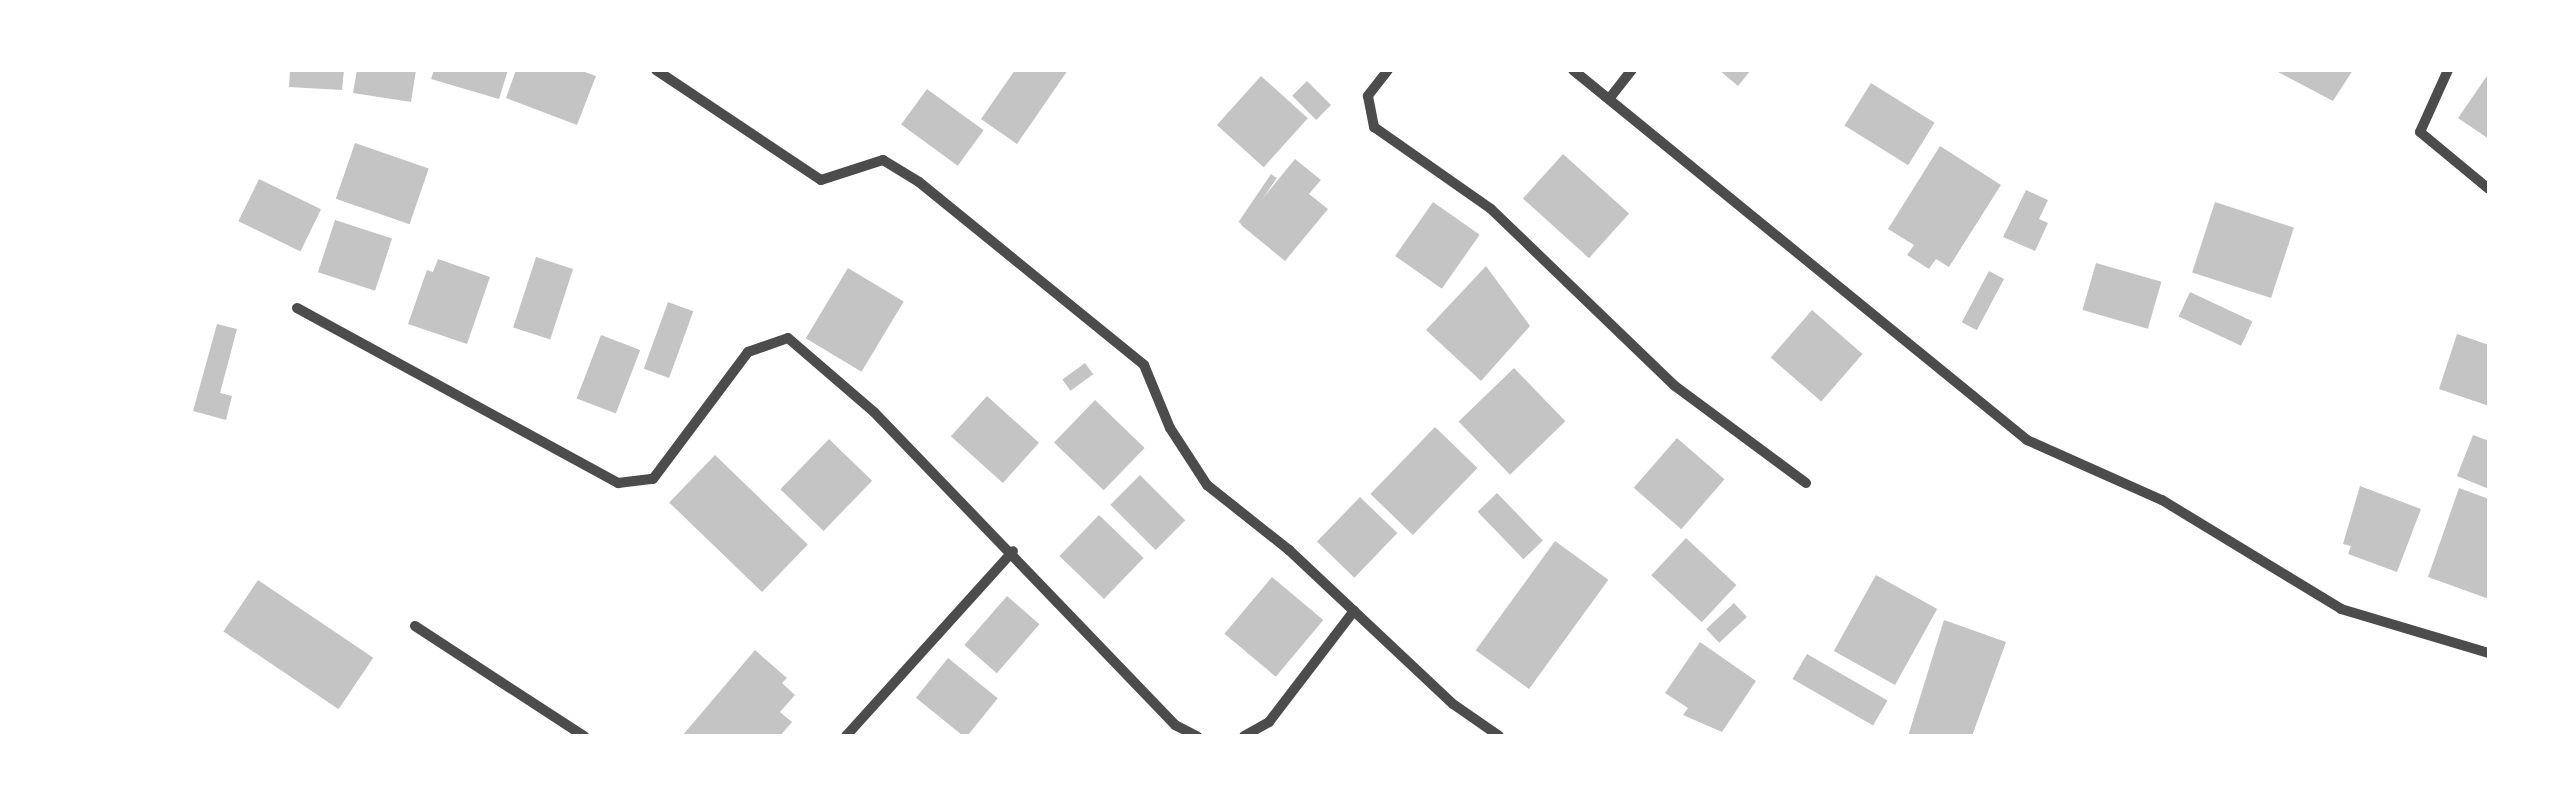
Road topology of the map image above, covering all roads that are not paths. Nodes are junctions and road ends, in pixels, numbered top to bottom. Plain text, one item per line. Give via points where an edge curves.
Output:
1 (656, 70) edge
2 (1388, 70) edge
3 (1573, 70) edge
4 (1632, 70) edge
5 (2448, 70) edge
6 (1609, 99) junction
7 (2489, 189) edge
8 (297, 308) dead end
9 (1806, 483) dead end
10 (1013, 551) junction
11 (1354, 611) junction
12 (415, 626) dead end
13 (2489, 653) edge
14 (584, 736) edge
15 (846, 736) edge
16 (1198, 736) edge
17 (1244, 736) edge
18 (1499, 736) edge

1 - 11 street via 820,180 883,160 919,182 1144,365 1170,428 1206,486
2 - 9 street via 1368,96 1374,126 1490,208 1675,386
3 - 6 street
4 - 6 street
5 - 7 street via 2420,132
6 - 13 street via 2027,440 2162,500 2341,609
8 - 10 street via 618,483 653,480 748,352 788,338 874,412
10 - 15 street
10 - 16 street via 1175,725
11 - 17 street via 1269,722
11 - 18 street via 1453,704
12 - 14 street

